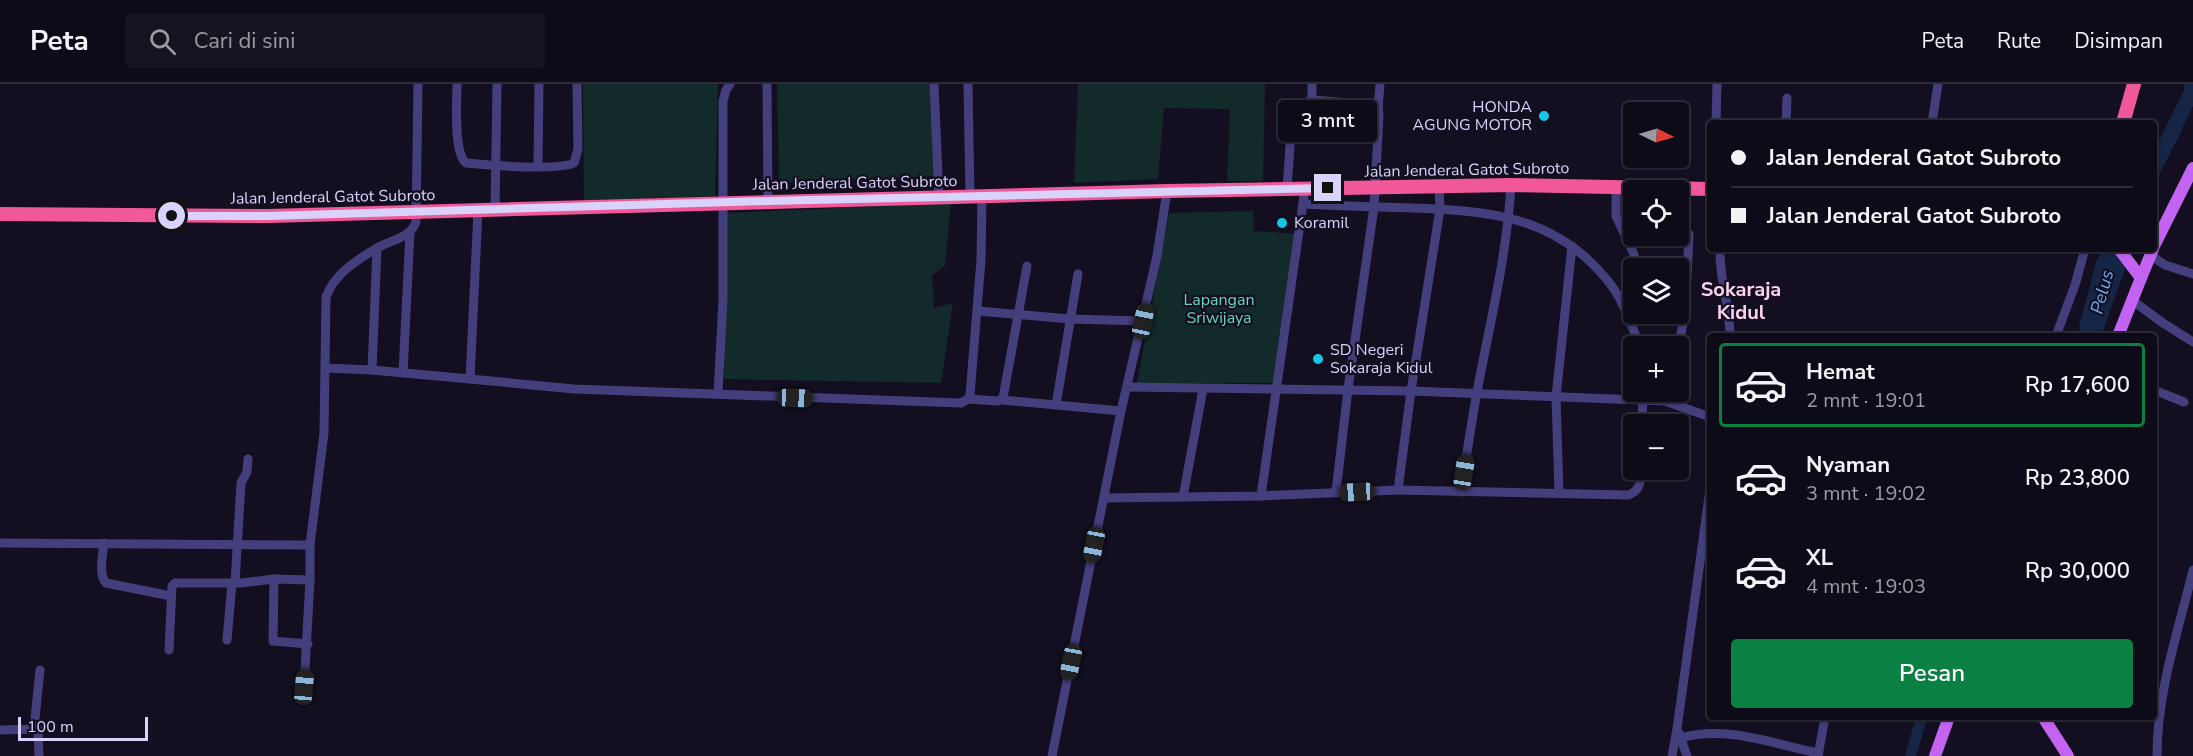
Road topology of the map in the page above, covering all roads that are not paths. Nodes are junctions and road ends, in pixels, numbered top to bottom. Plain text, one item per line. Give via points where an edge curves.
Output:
1 (418, 84) edge
2 (457, 84) edge
3 (497, 84) edge
4 (539, 84) edge
5 (577, 84) edge
6 (730, 84) edge
7 (767, 84) edge
8 (934, 84) edge
9 (968, 84) edge
10 (1312, 84) edge
11 (1380, 84) edge
12 (1718, 84) edge
13 (1938, 84) edge
14 (2134, 84) edge
15 (1787, 98) dead end
16 (1312, 100) junction
17 (1378, 109) junction
18 (1716, 120) edge
19 (1786, 120) edge
20 (1932, 120) edge
21 (2124, 120) edge
22 (496, 166) junction
23 (538, 166) junction
24 (2193, 168) edge
25 (1511, 185) junction
26 (1439, 186) junction
27 (1616, 186) junction
28 (1375, 187) junction
29 (1287, 189) junction
30 (1305, 189) junction
31 (1707, 189) edge
32 (1167, 191) junction
33 (976, 196) junction
34 (939, 198) junction
35 (768, 201) junction
36 (722, 203) junction
37 (1303, 204) junction
38 (1374, 207) junction
39 (1440, 209) junction
40 (478, 211) junction
41 (495, 211) junction
42 (416, 212) junction
43 (0, 214) edge
44 (1509, 217) junction
45 (410, 232) junction
46 (2157, 240) edge
47 (1572, 246) junction
48 (1688, 246) edge
49 (377, 248) junction
50 (1720, 252) edge
51 (2084, 252) edge
52 (2121, 252) edge
53 (2151, 252) edge
54 (2154, 252) edge
55 (1636, 258) edge
56 (1027, 266) dead end
57 (1078, 274) dead end
58 (2138, 274) junction
59 (2193, 274) edge
60 (2133, 301) junction
61 (978, 310) junction
62 (1018, 314) junction
63 (1070, 319) junction
64 (1143, 321) junction
65 (1730, 333) edge
66 (2057, 333) edge
67 (2119, 333) edge
68 (1636, 336) edge
69 (1681, 336) edge
70 (2193, 342) edge
71 (326, 368) junction
72 (372, 370) junction
73 (403, 373) junction
74 (470, 379) junction
75 (1128, 387) junction
76 (1203, 389) junction
77 (1278, 389) junction
78 (1348, 389) junction
79 (2157, 391) edge
80 (1412, 392) junction
81 (718, 394) junction
82 (1477, 394) junction
83 (1623, 396) edge
84 (1556, 397) junction
85 (968, 399) junction
86 (1002, 400) junction
87 (1668, 402) edge
88 (2184, 402) dead end
89 (1056, 405) junction
90 (1121, 411) junction
91 (1707, 416) edge
92 (248, 459) dead end
93 (1640, 480) edge
94 (1398, 490) junction
95 (1336, 492) junction
96 (1461, 492) junction
97 (1559, 493) junction
98 (1262, 496) junction
99 (1183, 497) junction
100 (1104, 498) junction
101 (1707, 513) edge
102 (0, 543) edge
103 (104, 543) junction
104 (237, 544) junction
105 (310, 546) junction
106 (2193, 570) edge
107 (274, 579) junction
108 (310, 580) junction
109 (234, 583) junction
110 (171, 596) junction
111 (227, 640) dead end
112 (308, 644) junction
113 (169, 650) dead end
114 (40, 670) dead end
115 (304, 687) dead end
116 (1824, 720) edge
117 (1948, 720) edge
118 (2045, 720) edge
119 (34, 728) junction
120 (0, 730) edge
121 (1679, 733) junction
122 (1818, 754) edge
123 (39, 756) edge
124 (1052, 756) edge
125 (1672, 756) edge
126 (1687, 756) edge
127 (1935, 756) edge
128 (2068, 756) edge
129 (2157, 756) edge

1 - 42 street
2 - 22 street via 461,158 466,163
3 - 22 street
4 - 23 street
5 - 23 street via 578,149 574,163
6 - 36 street via 723,101
7 - 35 street
8 - 34 street
9 - 33 street
10 - 16 street
11 - 17 street
12 - 18 street
13 - 20 street
14 - 21 highway
15 - 19 street
16 - 17 street via 1374,105
16 - 29 street via 1293,109
17 - 28 street
22 - 23 street
22 - 41 street
24 - 46 main road
25 - 26 highway, Jalan Jenderal Gatot Subroto
25 - 27 highway, Jalan Jenderal Gatot Subroto
25 - 44 street
26 - 28 highway, Jalan Jenderal Gatot Subroto
26 - 39 street
27 - 31 highway, Jalan Jenderal Gatot Subroto
27 - 55 street via 1616,216
28 - 30 highway, Jalan Jenderal Gatot Subroto
28 - 38 street
29 - 30 highway, Jalan Jenderal Gatot Subroto
29 - 32 highway, Jalan Jenderal Gatot Subroto
30 - 37 street
32 - 33 highway, Jalan Jenderal Gatot Subroto
32 - 64 street
33 - 34 highway, Jalan Jenderal Gatot Subroto
33 - 61 street via 981,260
34 - 35 highway, Jalan Jenderal Gatot Subroto
35 - 36 highway, Jalan Jenderal Gatot Subroto
36 - 41 highway, Jalan Jenderal Gatot Subroto
36 - 81 street via 723,299
37 - 38 street
37 - 77 street
38 - 39 street
38 - 78 street
39 - 44 street
39 - 80 street
40 - 41 highway, Jalan Jenderal Gatot Subroto
40 - 42 highway, Jalan Jenderal Gatot Subroto
40 - 74 street
42 - 43 highway, Jalan Jenderal Gatot Subroto via 268,216
42 - 45 street
44 - 47 street via 1543,228
44 - 82 street
45 - 49 street
45 - 73 street
47 - 68 street via 1610,283
47 - 84 street
48 - 69 street
49 - 71 street via 353,263 328,291
49 - 72 street
50 - 65 street
51 - 66 street
52 - 58 main road
53 - 58 main road
54 - 59 street via 2165,265
56 - 62 street
57 - 63 street
58 - 60 main road
60 - 67 main road
60 - 70 street
61 - 62 street
61 - 85 street
62 - 63 street
62 - 86 street
63 - 64 street
63 - 89 street
64 - 75 street
71 - 72 street
71 - 105 street via 324,433
72 - 73 street
73 - 74 street
74 - 81 street via 574,389
75 - 76 street
75 - 90 street
76 - 77 street
76 - 99 street
77 - 78 street
77 - 98 street
78 - 80 street
78 - 95 street
79 - 88 street
80 - 82 street
80 - 94 street
81 - 85 street via 961,403
82 - 84 street
82 - 96 street
83 - 84 street
84 - 97 street
85 - 86 street
86 - 89 street
87 - 91 street
89 - 90 street
90 - 100 street
92 - 104 street via 241,483
93 - 97 street via 1636,492 1628,495
94 - 95 street
94 - 96 street
95 - 98 street
96 - 97 street
98 - 99 street
99 - 100 street
100 - 124 street
101 - 121 street
102 - 103 street
103 - 104 street
103 - 110 street via 102,579 106,583
104 - 105 street
104 - 109 street
105 - 108 street
106 - 129 street via 2164,682
107 - 108 street
107 - 109 street
107 - 112 street via 273,641
108 - 112 street
109 - 110 street via 177,582 172,586
109 - 111 street
110 - 113 street
112 - 115 street
114 - 119 street
116 - 122 street
117 - 127 main road
118 - 128 main road
119 - 120 street
119 - 123 street via 39,732
121 - 122 street via 1738,735
121 - 125 street
121 - 126 street

